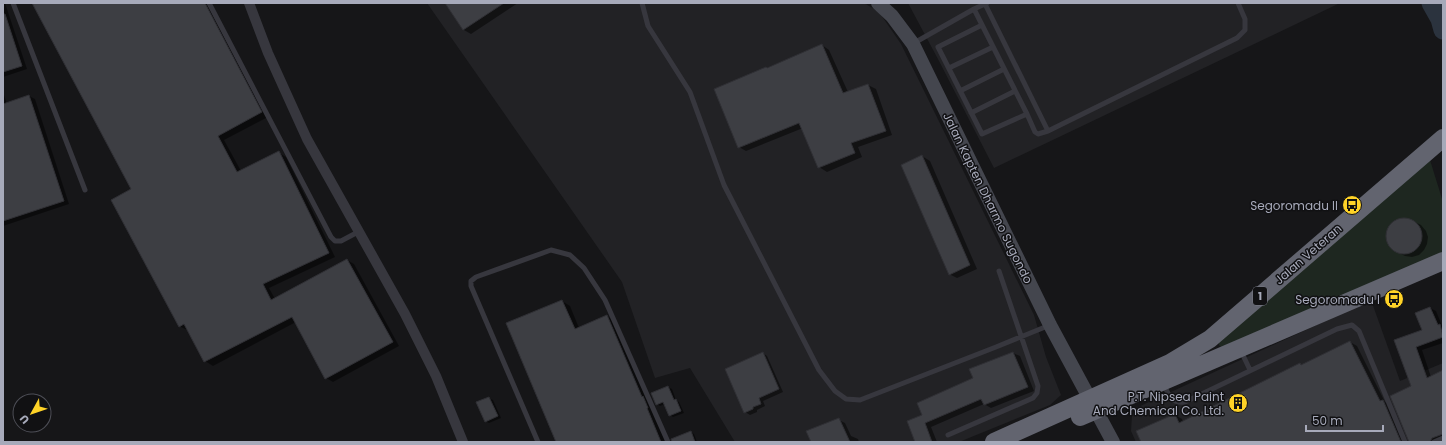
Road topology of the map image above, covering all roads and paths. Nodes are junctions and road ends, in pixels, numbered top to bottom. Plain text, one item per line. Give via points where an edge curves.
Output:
1 (13, 3) edge
2 (208, 3) edge
3 (249, 3) edge
4 (642, 3) edge
5 (878, 3) edge
6 (986, 3) edge
7 (1238, 3) edge
8 (974, 9) junction
9 (982, 25) junction
10 (913, 44) junction
11 (993, 47) junction
12 (949, 68) junction
13 (1004, 69) junction
14 (960, 91) junction
15 (1015, 91) junction
16 (971, 112) junction
17 (1027, 114) junction
18 (1048, 131) junction
19 (1443, 138) edge
20 (85, 190) dead end
21 (358, 232) junction
22 (1442, 262) edge
23 (999, 271) dead end
24 (1050, 325) junction
25 (1021, 336) junction
26 (1210, 338) junction
27 (1240, 348) junction
28 (1220, 356) junction
29 (1250, 370) junction
30 (1163, 382) junction
31 (1093, 405) junction
32 (948, 436) dead end
33 (1443, 438) edge
34 (463, 442) edge
35 (538, 442) edge
36 (668, 442) edge
37 (994, 442) edge
38 (1023, 442) edge
39 (1113, 442) edge
40 (1405, 442) edge
41 (1434, 442) edge

1 - 20 lane
2 - 21 lane via 331,236 335,241 341,241
3 - 21 street via 307,140
4 - 25 lane via 648,26 690,92 724,185 819,370 835,391 846,399 860,400
5 - 10 main road, Jalan Kapten Dharmo Sugondo via 892,16
6 - 8 lane
6 - 18 lane
7 - 18 lane via 1245,20 1244,30 1237,38
8 - 9 lane
8 - 10 lane
9 - 11 lane
9 - 12 lane via 938,47
10 - 24 main road, Jalan Kapten Dharmo Sugondo
11 - 12 lane
11 - 13 lane
12 - 14 lane
13 - 14 lane
13 - 15 lane
14 - 16 lane
15 - 16 lane
15 - 17 lane
16 - 17 lane via 982,134
17 - 18 lane via 1035,132 1038,134
19 - 26 highway, Jalan Veteran / 1
21 - 34 street via 405,314 436,376
22 - 27 highway, Jalan Veteran / 1
23 - 25 lane
24 - 25 lane
24 - 31 main road, Jalan Kapten Dharmo Sugondo
25 - 32 lane via 1038,386 1037,393 1032,398
26 - 28 highway
26 - 31 highway, Jalan Veteran / 1
27 - 28 highway, Jalan Veteran / 1
27 - 29 lane
28 - 30 highway, Jalan Veteran / 1
29 - 30 lane via 1178,403 1172,399
29 - 40 lane via 1337,329 1352,325 1359,332
30 - 31 highway, Jalan Veteran / 1
31 - 37 highway, Jalan Veteran / 1
31 - 38 highway, Jalan Veteran / 1
31 - 39 main road, Jalan Kapten Dharmo Sugondo
33 - 41 lane
35 - 36 lane via 471,281 551,250 570,255 584,268 604,300

